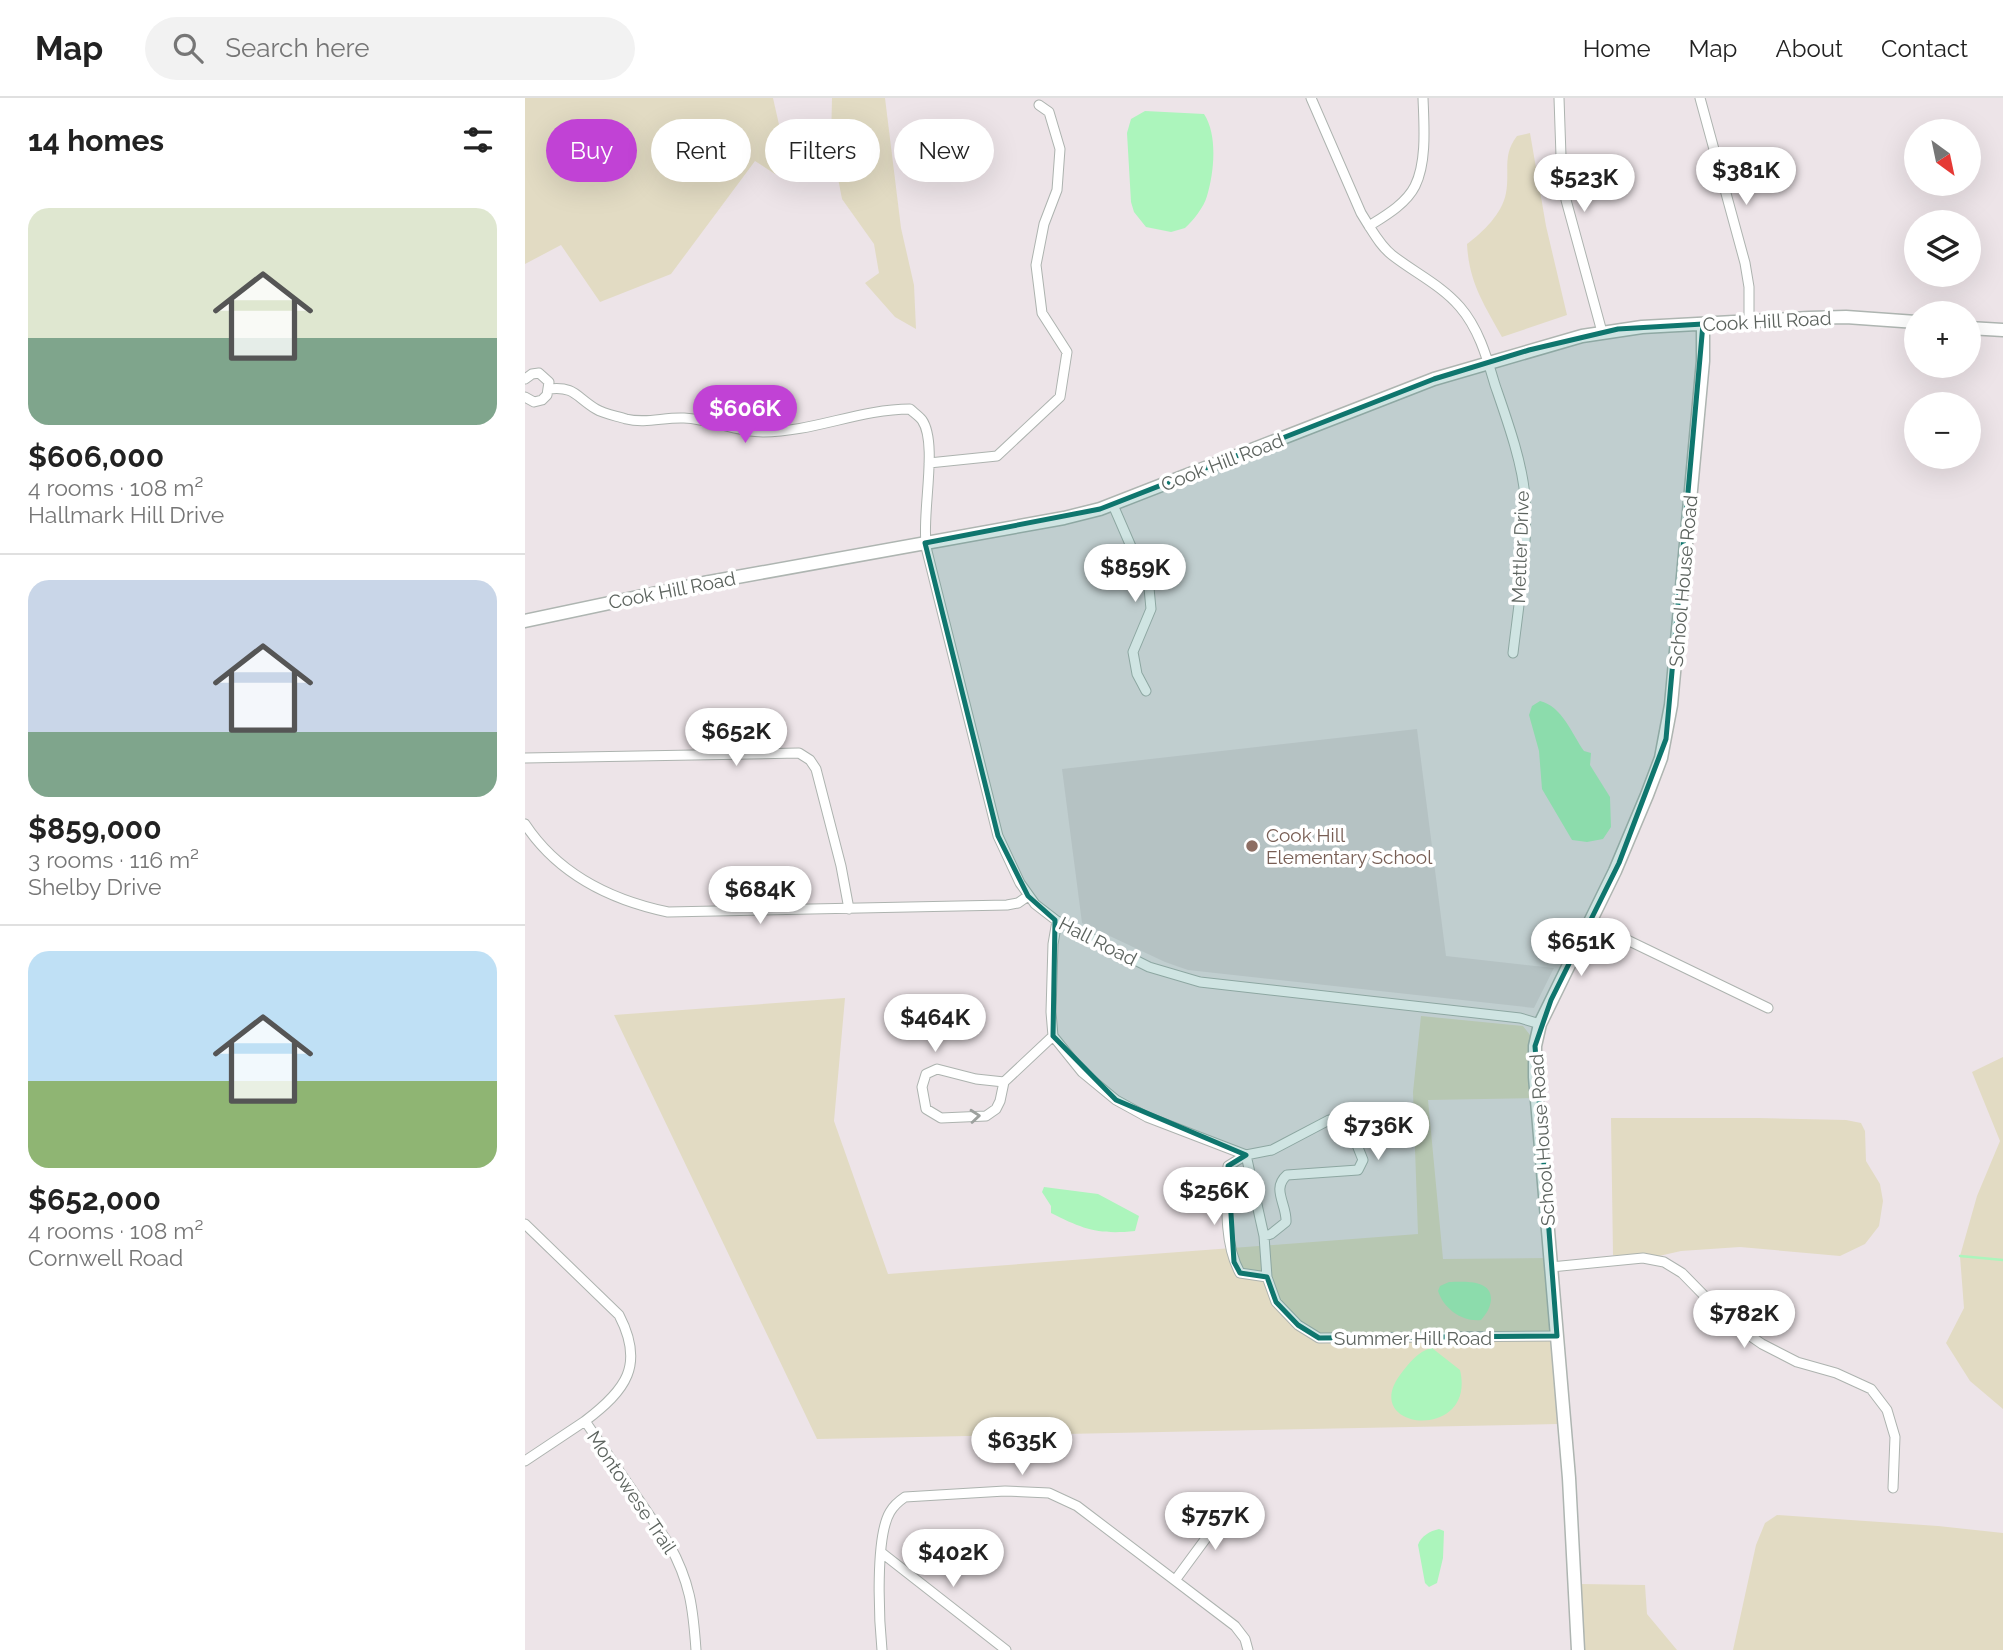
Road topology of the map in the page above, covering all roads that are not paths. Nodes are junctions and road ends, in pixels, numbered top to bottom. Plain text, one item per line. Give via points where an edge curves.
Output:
1 (1311, 98) edge
2 (1423, 98) edge
3 (1559, 98) edge
4 (1700, 98) edge
5 (1039, 105) dead end
6 (1369, 226) junction
7 (1749, 321) junction
8 (1904, 321) edge
9 (1703, 324) junction
10 (1981, 329) edge
11 (2003, 330) edge
12 (1602, 332) junction
13 (1488, 362) junction
14 (525, 379) edge
15 (549, 389) junction
16 (525, 397) edge
17 (929, 463) junction
18 (1113, 505) junction
19 (925, 543) junction
20 (525, 621) edge
21 (1513, 653) dead end
22 (1146, 691) dead end
23 (525, 758) edge
24 (525, 824) edge
25 (1028, 896) junction
26 (849, 909) junction
27 (1057, 921) junction
28 (1590, 922) junction
29 (1769, 1009) dead end
30 (1540, 1024) junction
31 (1053, 1036) junction
32 (1004, 1082) junction
33 (1246, 1155) junction
34 (525, 1224) edge
35 (1264, 1236) junction
36 (1551, 1267) junction
37 (1267, 1278) junction
38 (1557, 1336) junction
39 (585, 1420) junction
40 (525, 1461) edge
41 (1893, 1488) dead end
42 (1229, 1507) dead end
43 (882, 1553) junction
44 (1177, 1579) junction
45 (696, 1650) edge
46 (882, 1650) edge
47 (1006, 1650) edge
48 (1248, 1650) edge
49 (1578, 1650) edge

1 - 6 street, Mettler Drive
2 - 6 street via 1422,167 1415,186
3 - 12 street via 1566,200
4 - 7 street via 1745,263
5 - 17 street via 1049,112 1060,149 1057,190 1036,265 1042,313 1067,352 1060,397 997,456
6 - 13 street, Mettler Drive via 1392,255 1461,307
7 - 8 street, Cook Hill Road via 1846,317
7 - 9 street, Cook Hill Road
9 - 12 street, Cook Hill Road
9 - 28 street, School House Road via 1668,728 1647,795
10 - 11 street
12 - 13 street, Cook Hill Road
13 - 18 street, Cook Hill Road via 1409,388
13 - 21 street, Mettler Drive via 1525,497
14 - 15 street via 539,373 549,382
15 - 16 street via 542,400
15 - 17 street, Hall Road via 563,387 576,392 597,410 629,420 682,418 762,432 816,426 885,409 910,409 923,421
17 - 19 street, Hall Road
18 - 19 street, Cook Hill Road
18 - 22 street via 1149,588 1151,609 1133,652
19 - 20 street, Cook Hill Road
19 - 25 street, Hall Road via 997,836
23 - 26 street via 799,753 817,769
24 - 26 street via 555,860 577,876 642,906 688,913
25 - 26 street via 1007,905
25 - 27 street, Hall Road
27 - 30 street, Hall Road via 1149,967 1200,982 1520,1018
27 - 31 street
28 - 29 street
28 - 30 street, School House Road
30 - 36 street, School House Road via 1535,1077
31 - 32 street
31 - 33 street via 1082,1072 1116,1100 1147,1118
32 -> 32 street via 937,1069 926,1074 922,1087 926,1109 941,1118 986,1116 996,1109
33 - 35 street, Summer Hill Road
33 - 35 street via 1272,1150 1329,1120 1343,1122 1363,1160 1358,1170 1287,1175 1280,1180 1286,1222
33 - 37 street via 1228,1167 1227,1215 1234,1262 1240,1273
34 - 39 street, Montowese Trail via 619,1315 628,1333 631,1358 624,1384
35 - 37 street, Summer Hill Road
36 - 38 street, School House Road
36 - 41 street via 1643,1258 1664,1262 1762,1345 1871,1389 1887,1410 1895,1437
37 - 38 street, Summer Hill Road via 1276,1302 1298,1325 1319,1338
38 - 49 street, School House Road
39 - 40 street
39 - 45 street, Montowese Trail via 680,1564 690,1590
42 - 44 street
43 - 44 street via 888,1514 905,1497 1049,1493 1077,1506
43 - 46 street
43 - 47 street
44 - 48 street via 1235,1626

